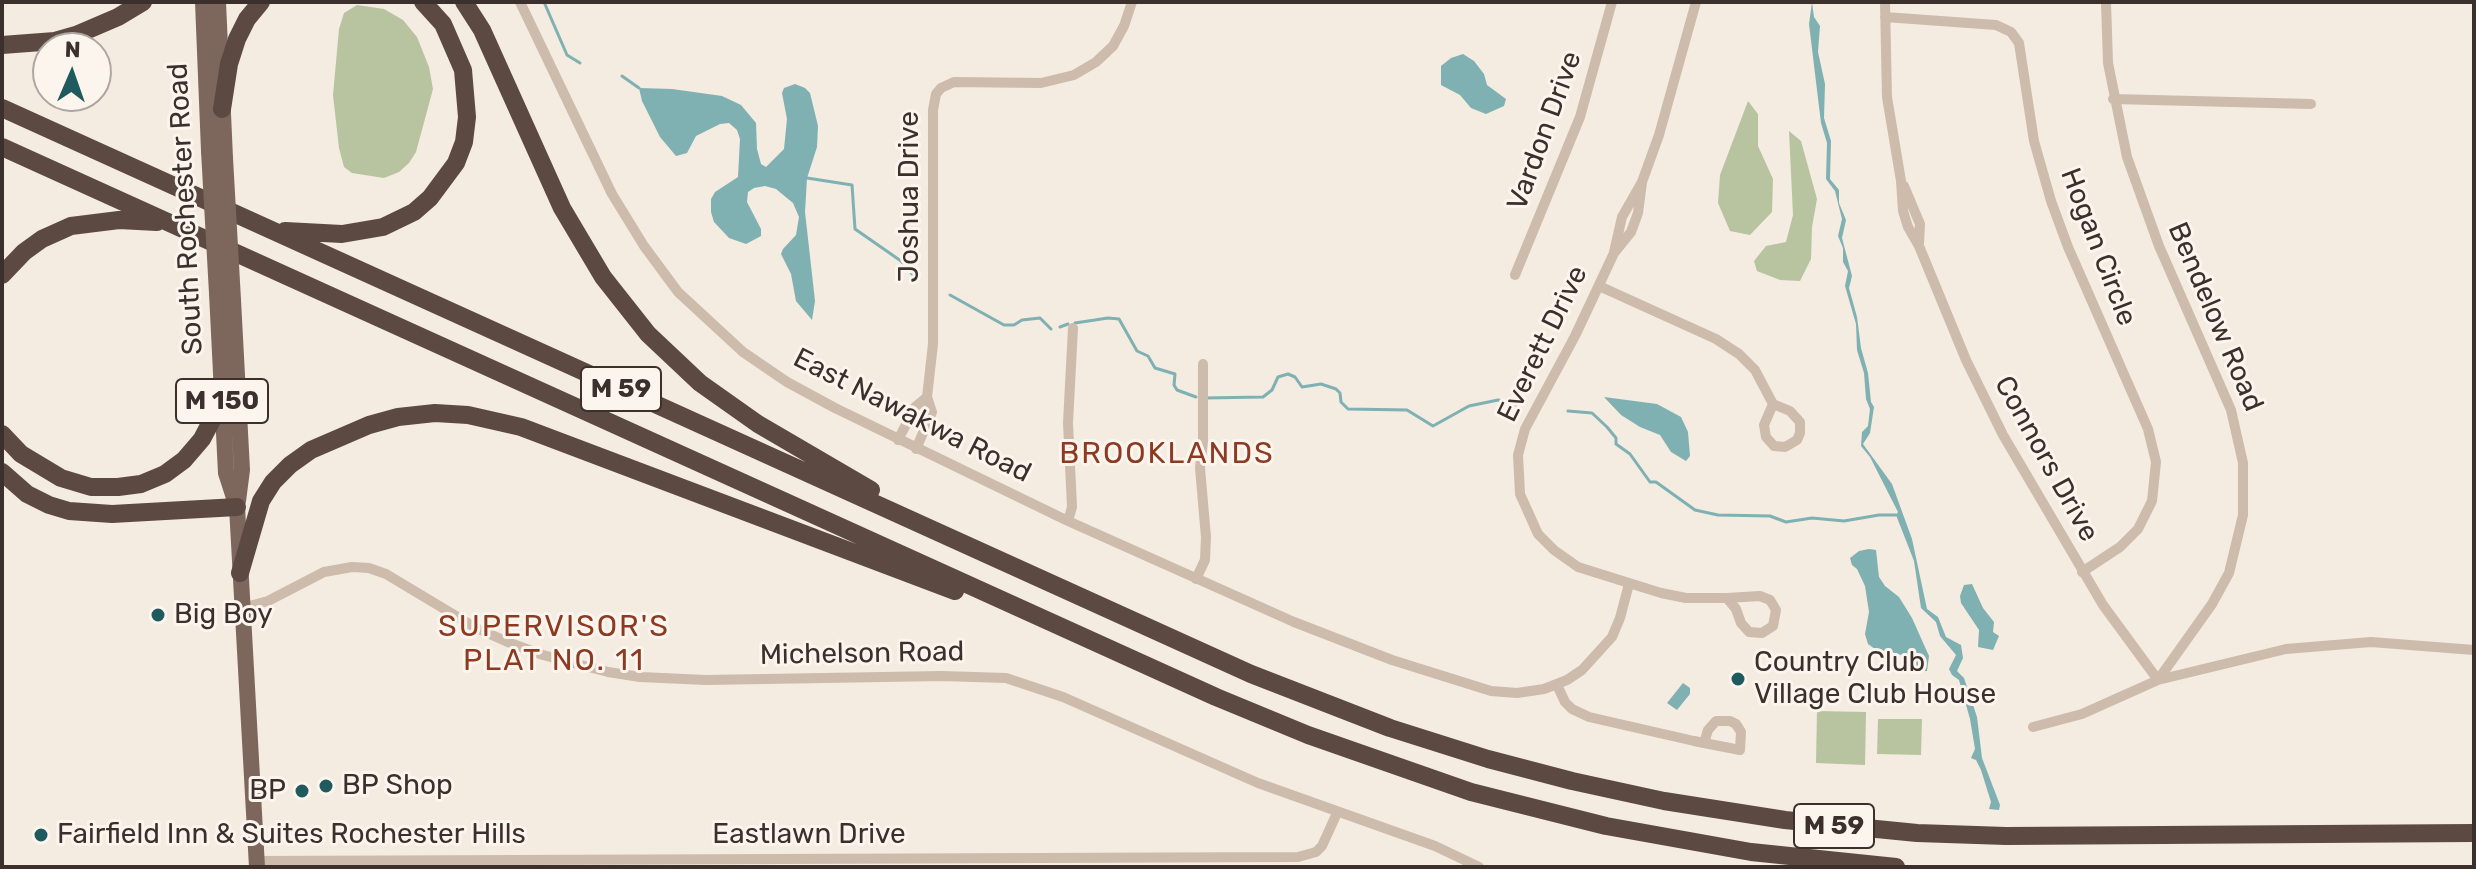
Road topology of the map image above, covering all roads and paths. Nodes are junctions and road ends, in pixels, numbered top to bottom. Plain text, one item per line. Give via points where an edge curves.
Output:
1 (143, 2) edge
2 (203, 2) edge
3 (218, 2) edge
4 (261, 2) edge
5 (423, 2) edge
6 (464, 2) edge
7 (520, 2) edge
8 (1132, 2) edge
9 (1612, 2) edge
10 (1696, 2) edge
11 (1885, 2) edge
12 (2106, 2) edge
13 (1885, 17) junction
14 (2, 45) edge
15 (2113, 99) junction
16 (2311, 104) dead end
17 (2, 108) edge
18 (222, 109) junction
19 (2, 147) edge
20 (217, 155) junction
21 (171, 224) junction
22 (268, 229) junction
23 (2, 275) edge
24 (1515, 275) dead end
25 (1599, 286) junction
26 (225, 297) junction
27 (1073, 328) dead end
28 (1203, 364) dead end
29 (222, 390) junction
30 (927, 397) junction
31 (1773, 404) junction
32 (2, 434) edge
33 (898, 440) junction
34 (916, 449) junction
35 (2, 472) edge
36 (237, 507) junction
37 (1068, 521) junction
38 (975, 549) junction
39 (2082, 572) junction
40 (240, 573) junction
41 (1196, 579) junction
42 (1629, 584) junction
43 (1727, 598) junction
44 (242, 608) junction
45 (1103, 645) junction
46 (2474, 650) edge
47 (2158, 680) junction
48 (1557, 685) junction
49 (2033, 727) dead end
50 (1704, 743) dead end
51 (1337, 813) junction
52 (2474, 833) edge
53 (257, 864) edge
54 (1479, 867) edge
55 (1896, 867) edge

1 - 14 highway via 76,35
2 - 20 main road, South Rochester Road / M 150
3 - 18 main road, South Rochester Road / M 150
4 - 18 highway via 237,39
5 - 22 highway via 454,45 467,91 464,142 445,181 414,212 369,231 315,234
6 - 38 highway via 482,30 569,221 603,277 648,334 700,383 758,424
7 - 33 street, East Nawakwa Road via 612,194 678,292 743,352 787,382
8 - 30 street, Joshua Drive via 1113,46 1074,75 1041,83 954,82 936,94 933,344
9 - 24 street, Vardon Drive via 1580,117
10 - 25 street, Everett Drive via 1634,223
11 - 13 street, Connors Drive
12 - 15 street, Bendelow Road
13 - 39 street, Connors Drive via 1887,97 1905,220 1979,390
13 - 39 street, Hogan Circle via 1996,25 2019,43 2034,141 2058,222 2155,453 2155,490 2146,516 2120,547
15 - 16 street
15 - 47 street, Bendelow Road via 2136,186 2231,410 2243,463 2243,515 2229,573
17 - 22 highway, M 59
18 - 20 main road, South Rochester Road / M 150
19 - 21 highway, M 59
20 - 26 main road, South Rochester Road / M 150, bridge
21 - 23 highway via 119,220 71,226 33,245
21 - 45 highway, M 59
22 - 38 highway, M 59
25 - 31 street via 1729,346 1755,370
25 - 42 street, Everett Drive via 1525,429 1518,483 1531,522 1554,550 1589,572
26 - 29 main road, South Rochester Road / M 150
26 - 36 main road, South Rochester Road / M 150 via 242,470
27 - 37 street
28 - 41 street via 1200,479 1206,537 1205,560
29 - 32 highway via 202,439 184,460 141,484 91,487 61,478 21,454
29 - 36 main road, South Rochester Road / M 150 via 226,473
30 - 33 street, Joshua Drive via 915,407
30 - 34 street, Joshua Drive via 932,412
31 - 31 street via 1763,431 1769,443 1785,447 1797,440 1800,422
33 - 34 street, East Nawakwa Road
34 - 37 street, East Nawakwa Road
35 - 36 highway via 27,494 69,511
36 - 40 main road, South Rochester Road
37 - 41 street, East Nawakwa Road
38 - 52 highway, M 59 via 1251,674 1390,728 1531,771 1664,801 1785,820 1960,835
39 - 47 street, Connors Drive
40 - 44 main road, South Rochester Road
40 - 45 highway via 261,501 273,482 311,450 398,417 468,415 521,427
41 - 48 street, East Nawakwa Road via 1354,647 1475,687 1517,693
42 - 43 street, Everett Drive via 1686,598
42 - 48 street, East Nawakwa Road via 1612,637 1589,665
43 - 43 street, Everett Drive via 1749,632 1762,633 1773,626 1776,610 1770,600
44 - 51 street, Michelson Road via 268,601 324,572 369,568 510,643 608,672 706,680 1006,678
44 - 53 main road, South Rochester Road
45 - 55 highway, M 59 via 1295,730 1471,792 1649,835
46 - 47 street via 2388,642 2328,644
47 - 49 street via 2082,714
48 - 50 street via 1565,702 1581,714
51 - 53 street, Eastlawn Drive via 1322,846 1298,857
51 - 54 street, Michelson Road

